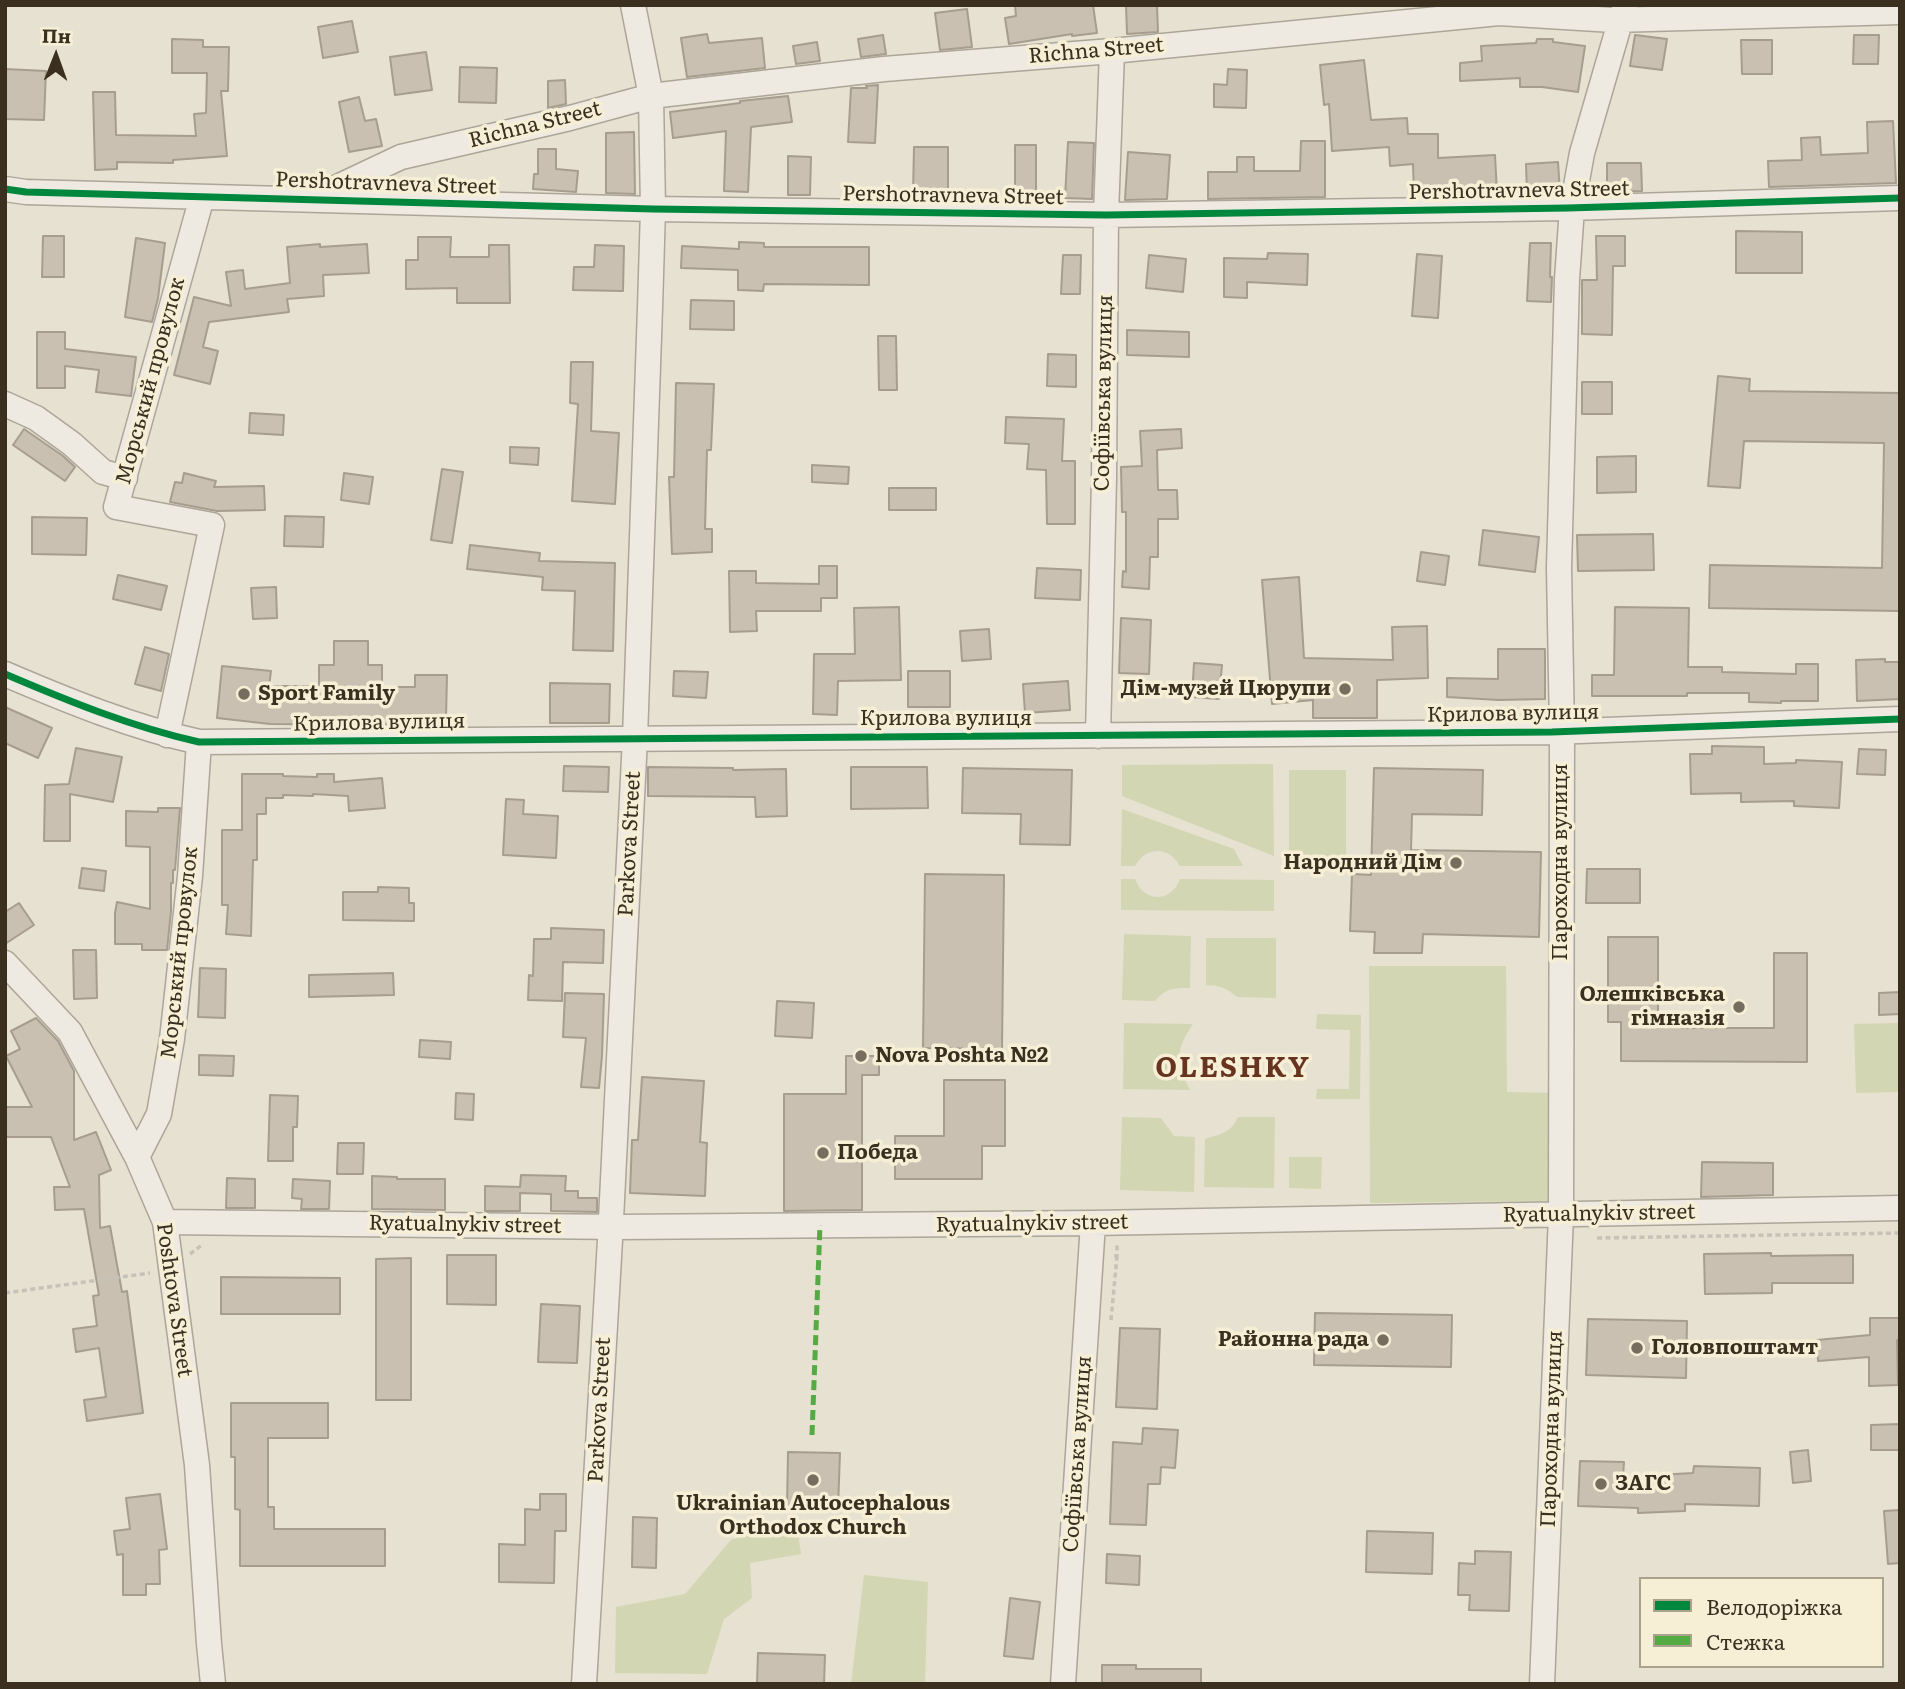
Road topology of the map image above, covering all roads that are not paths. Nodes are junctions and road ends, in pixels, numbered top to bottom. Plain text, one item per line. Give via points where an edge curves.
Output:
1 (633, 5) edge
2 (1900, 12) edge
3 (1622, 13) edge
4 (1112, 51) junction
5 (651, 96) junction
6 (5, 189) edge
7 (202, 197) junction
8 (1900, 198) edge
9 (310, 200) junction
10 (1572, 208) junction
11 (653, 209) junction
12 (1106, 215) junction
13 (5, 404) edge
14 (125, 478) junction
15 (5, 674) edge
16 (1900, 719) edge
17 (1562, 731) junction
18 (167, 735) junction
19 (1098, 736) junction
20 (635, 738) junction
21 (199, 742) junction
22 (5, 963) edge
23 (138, 1157) junction
24 (1900, 1208) edge
25 (1561, 1214) junction
26 (165, 1223) junction
27 (1093, 1223) junction
28 (611, 1227) junction
29 (213, 1684) edge
30 (584, 1684) edge
31 (1063, 1684) edge
32 (1542, 1684) edge

1 - 5 street, Parkova Street
2 - 3 street, Richna Street
3 - 4 street, Richna Street via 1499,13
3 - 10 street, Пароходна вулиця via 1582,153
4 - 5 street, Richna Street via 884,69
4 - 12 street, Софіївська вулиця
5 - 9 street, Richna Street via 401,157
5 - 11 street, Parkova Street
6 - 7 street, Pershotravneva Street
7 - 9 street, Pershotravneva Street
7 - 14 street, Морський провулок
8 - 10 street, Pershotravneva Street
9 - 11 street, Pershotravneva Street
10 - 12 street, Pershotravneva Street
10 - 17 street, Пароходна вулиця via 1559,568
11 - 12 street, Pershotravneva Street
11 - 20 street, Parkova Street
12 - 19 street, Софіївська вулиця
13 - 14 street via 36,418 103,472
14 - 18 street, Морський провулок via 116,507 212,525
15 - 18 street, Крилова вулиця via 80,706
16 - 17 street, Крилова вулиця
17 - 19 street, Крилова вулиця
17 - 25 street, Пароходна вулиця
18 - 21 street, Крилова вулиця
19 - 20 street, Крилова вулиця
20 - 21 street, Крилова вулиця
20 - 28 street, Parkova Street
21 - 23 street, Морський провулок via 172,1039 159,1114
22 - 23 street, Poshtova Street via 70,1032
23 - 26 street, Poshtova Street
24 - 25 street, Ryatualnykiv street
25 - 27 street, Ryatualnykiv street
25 - 32 street, Пароходна вулиця
26 - 28 street, Ryatualnykiv street
26 - 29 street, Poshtova Street via 197,1465
27 - 28 street, Ryatualnykiv street
27 - 31 street, Софіївська вулиця
28 - 30 street, Parkova Street

